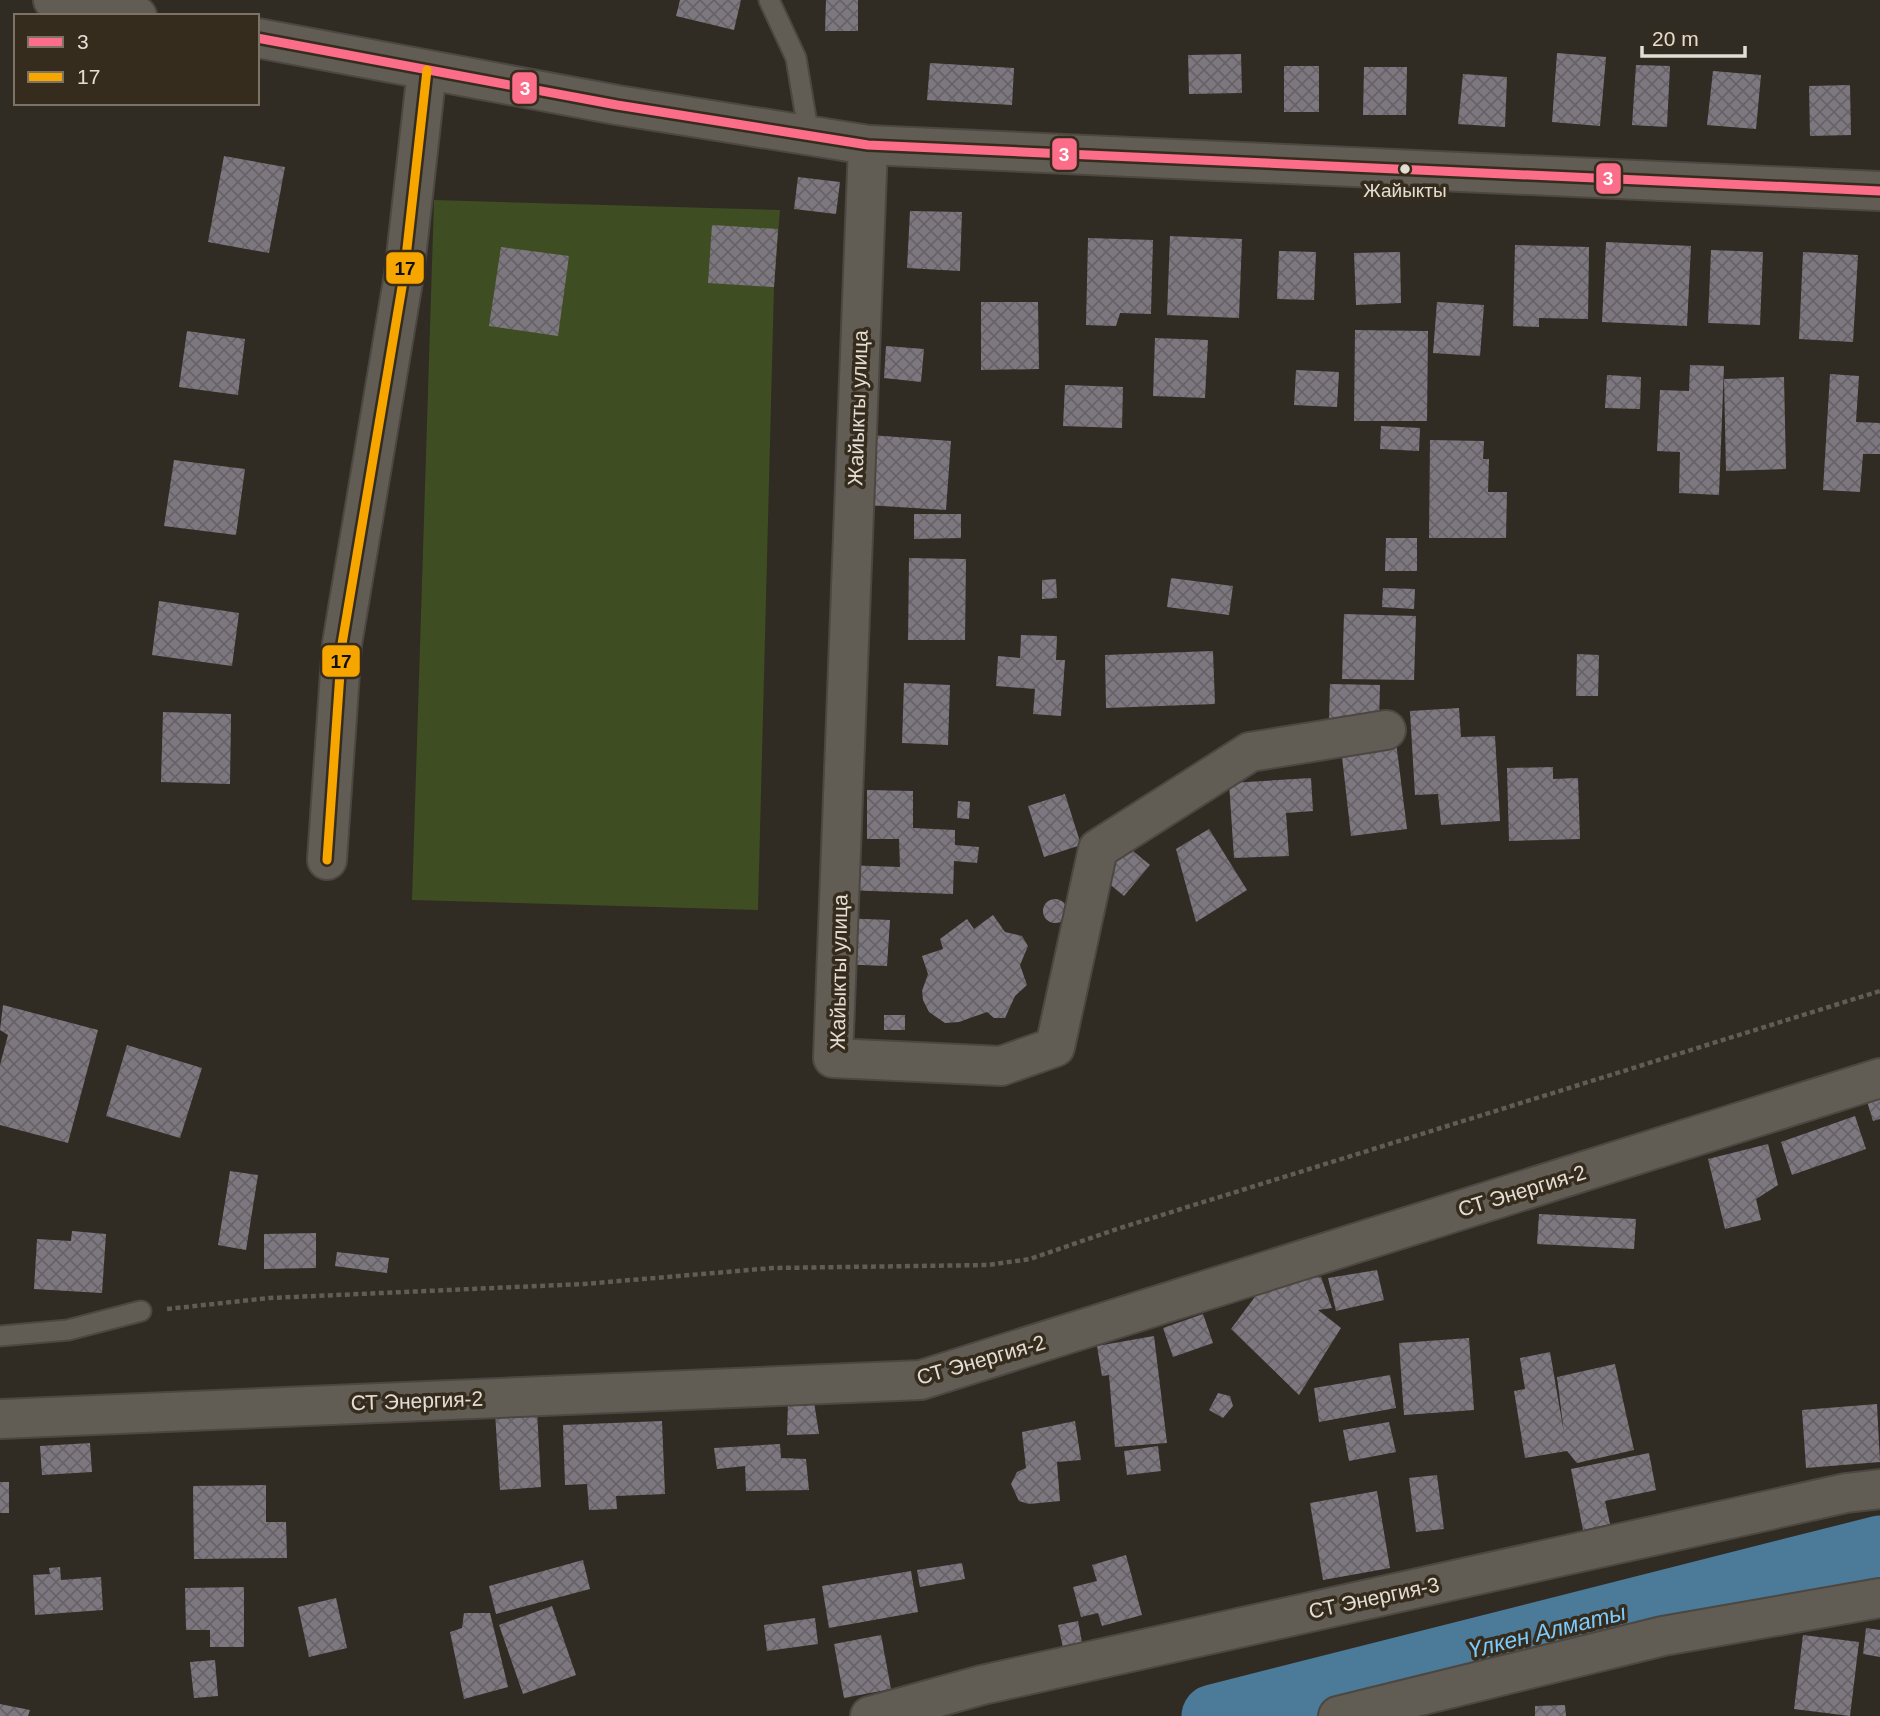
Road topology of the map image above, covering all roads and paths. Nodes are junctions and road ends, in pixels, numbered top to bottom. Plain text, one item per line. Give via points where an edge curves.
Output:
1 (53, 0) edge
2 (769, 0) edge
3 (126, 14) edge
4 (259, 38) edge
5 (427, 70) junction
6 (809, 136) junction
7 (868, 145) junction
8 (1880, 191) edge
9 (1386, 730) dead end
10 (327, 860) dead end
11 (1880, 990) edge
12 (1880, 1079) edge
13 (141, 1311) joint
14 (0, 1336) edge
15 (0, 1419) edge
16 (1880, 1489) edge
17 (1880, 1598) edge
18 (870, 1716) edge
19 (1338, 1716) edge

1 - 3 street
2 - 6 lane via 796,58
4 - 5 street
5 - 6 street
5 - 10 street via 404,275 342,644
6 - 7 street
7 - 8 street
7 - 9 street, Жайыкты улица via 833,1058 1001,1066 1055,1047 1098,849 1250,751
11 - 13 path via 1030,1259 988,1265 774,1268 584,1284 269,1298
12 - 15 street, СТ Энергия-2 via 921,1380
13 - 14 lane via 68,1330
16 - 18 street, СТ Энергия-3 via 982,1685
17 - 19 street via 1663,1636

